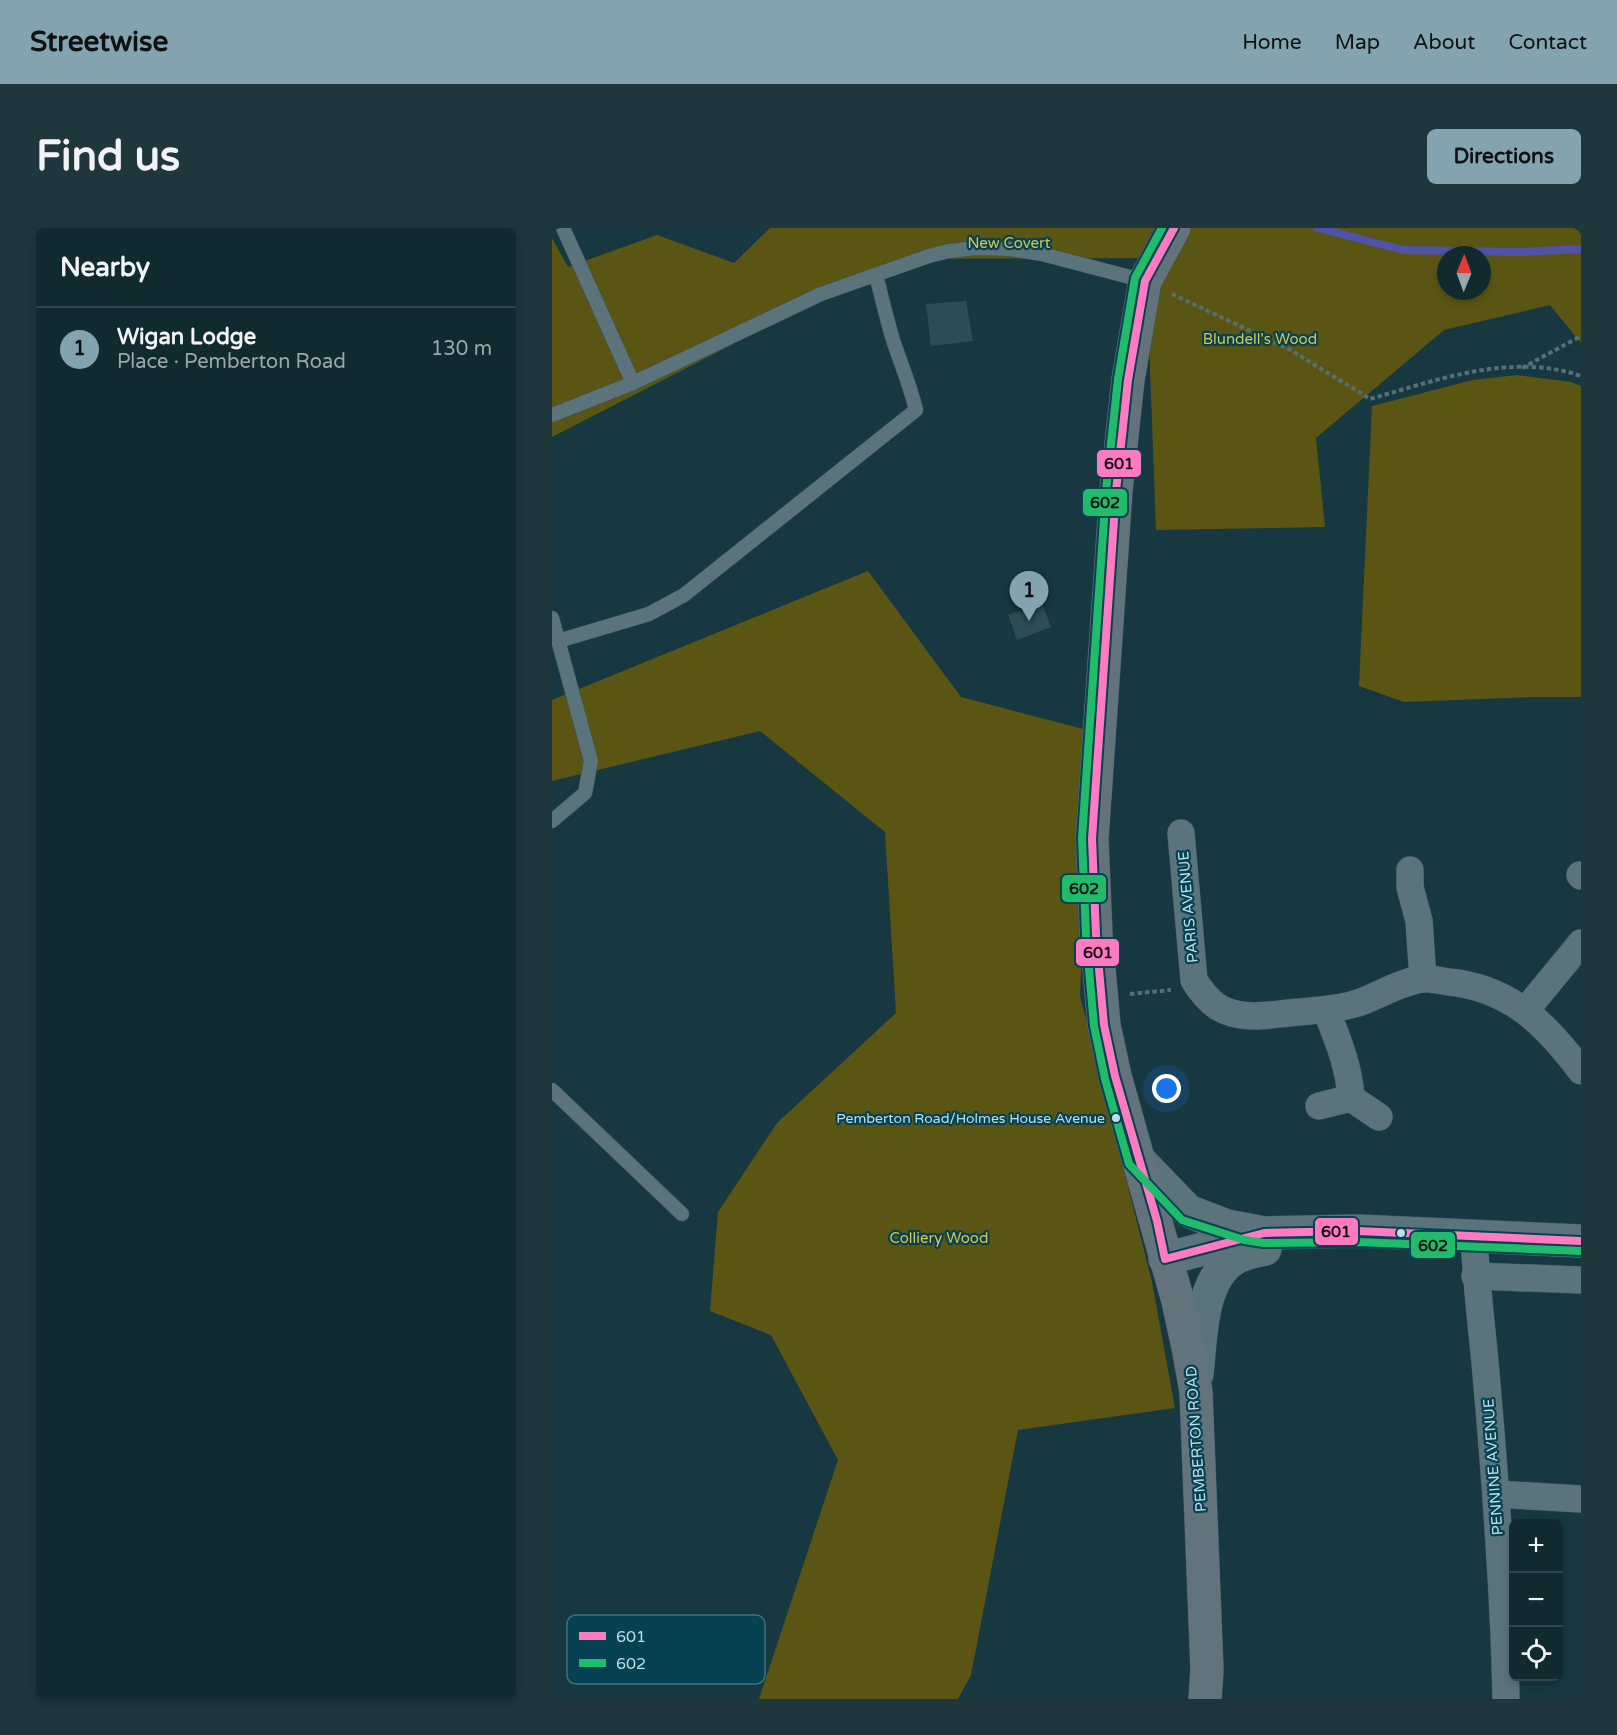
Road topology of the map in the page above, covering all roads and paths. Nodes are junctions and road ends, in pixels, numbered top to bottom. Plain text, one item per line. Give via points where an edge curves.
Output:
1 (562, 228) edge
2 (1174, 228) edge
3 (876, 276) junction
4 (1145, 281) junction
5 (1581, 336) edge
6 (1522, 368) junction
7 (1581, 376) edge
8 (633, 383) junction
9 (552, 415) edge
10 (552, 618) edge
11 (558, 641) junction
12 (552, 821) edge
13 (1182, 833) dead end
14 (1410, 870) dead end
15 (1581, 943) edge
16 (1423, 979) junction
17 (1198, 987) junction
18 (1101, 1000) junction
19 (1326, 1010) junction
20 (1526, 1010) junction
21 (1581, 1071) edge
22 (552, 1090) edge
23 (1351, 1098) junction
24 (1319, 1106) dead end
25 (1379, 1118) dead end
26 (1139, 1160) junction
27 (681, 1214) dead end
28 (1358, 1231) junction
29 (1264, 1233) junction
30 (1474, 1235) junction
31 (1581, 1241) edge
32 (1165, 1259) junction
33 (1475, 1276) junction
34 (1581, 1280) edge
35 (1196, 1392) junction
36 (1496, 1494) junction
37 (1581, 1499) edge
38 (1205, 1699) edge
39 (1506, 1699) edge

1 - 8 lane
2 - 4 main road, PEMBERTON ROAD
3 - 4 lane via 928,256 977,248 1042,254
3 - 8 lane via 821,294
3 - 11 lane via 916,410 684,595 649,614
4 - 6 path via 1289,350 1370,399 1476,370
4 - 18 main road, PEMBERTON ROAD via 1128,380 1116,491 1092,839
5 - 6 path
6 - 7 path via 1563,370
8 - 9 lane
10 - 11 lane
11 - 12 lane via 591,761 585,793
13 - 17 street, PARIS AVENUE via 1194,980
14 - 16 street
15 - 20 street
16 - 19 street
16 - 20 street via 1463,983 1494,993
17 - 18 path
17 - 19 street via 1218,1007 1241,1015
18 - 26 main road, PEMBERTON ROAD via 1115,1076
19 - 23 street via 1345,1057
20 - 21 street via 1549,1030
22 - 27 lane
23 - 24 street
23 - 25 street
26 - 29 main road via 1188,1211 1227,1226
26 - 32 main road, PEMBERTON ROAD
28 - 29 main road
28 - 30 main road
28 - 35 main road via 1233,1259 1221,1271 1207,1298
29 - 32 main road
30 - 31 main road
30 - 33 street, PENNINE AVENUE
32 - 35 main road, PEMBERTON ROAD
33 - 34 street
33 - 36 street, PENNINE AVENUE
35 - 38 main road, PEMBERTON ROAD
36 - 37 street
36 - 39 street, PENNINE AVENUE

